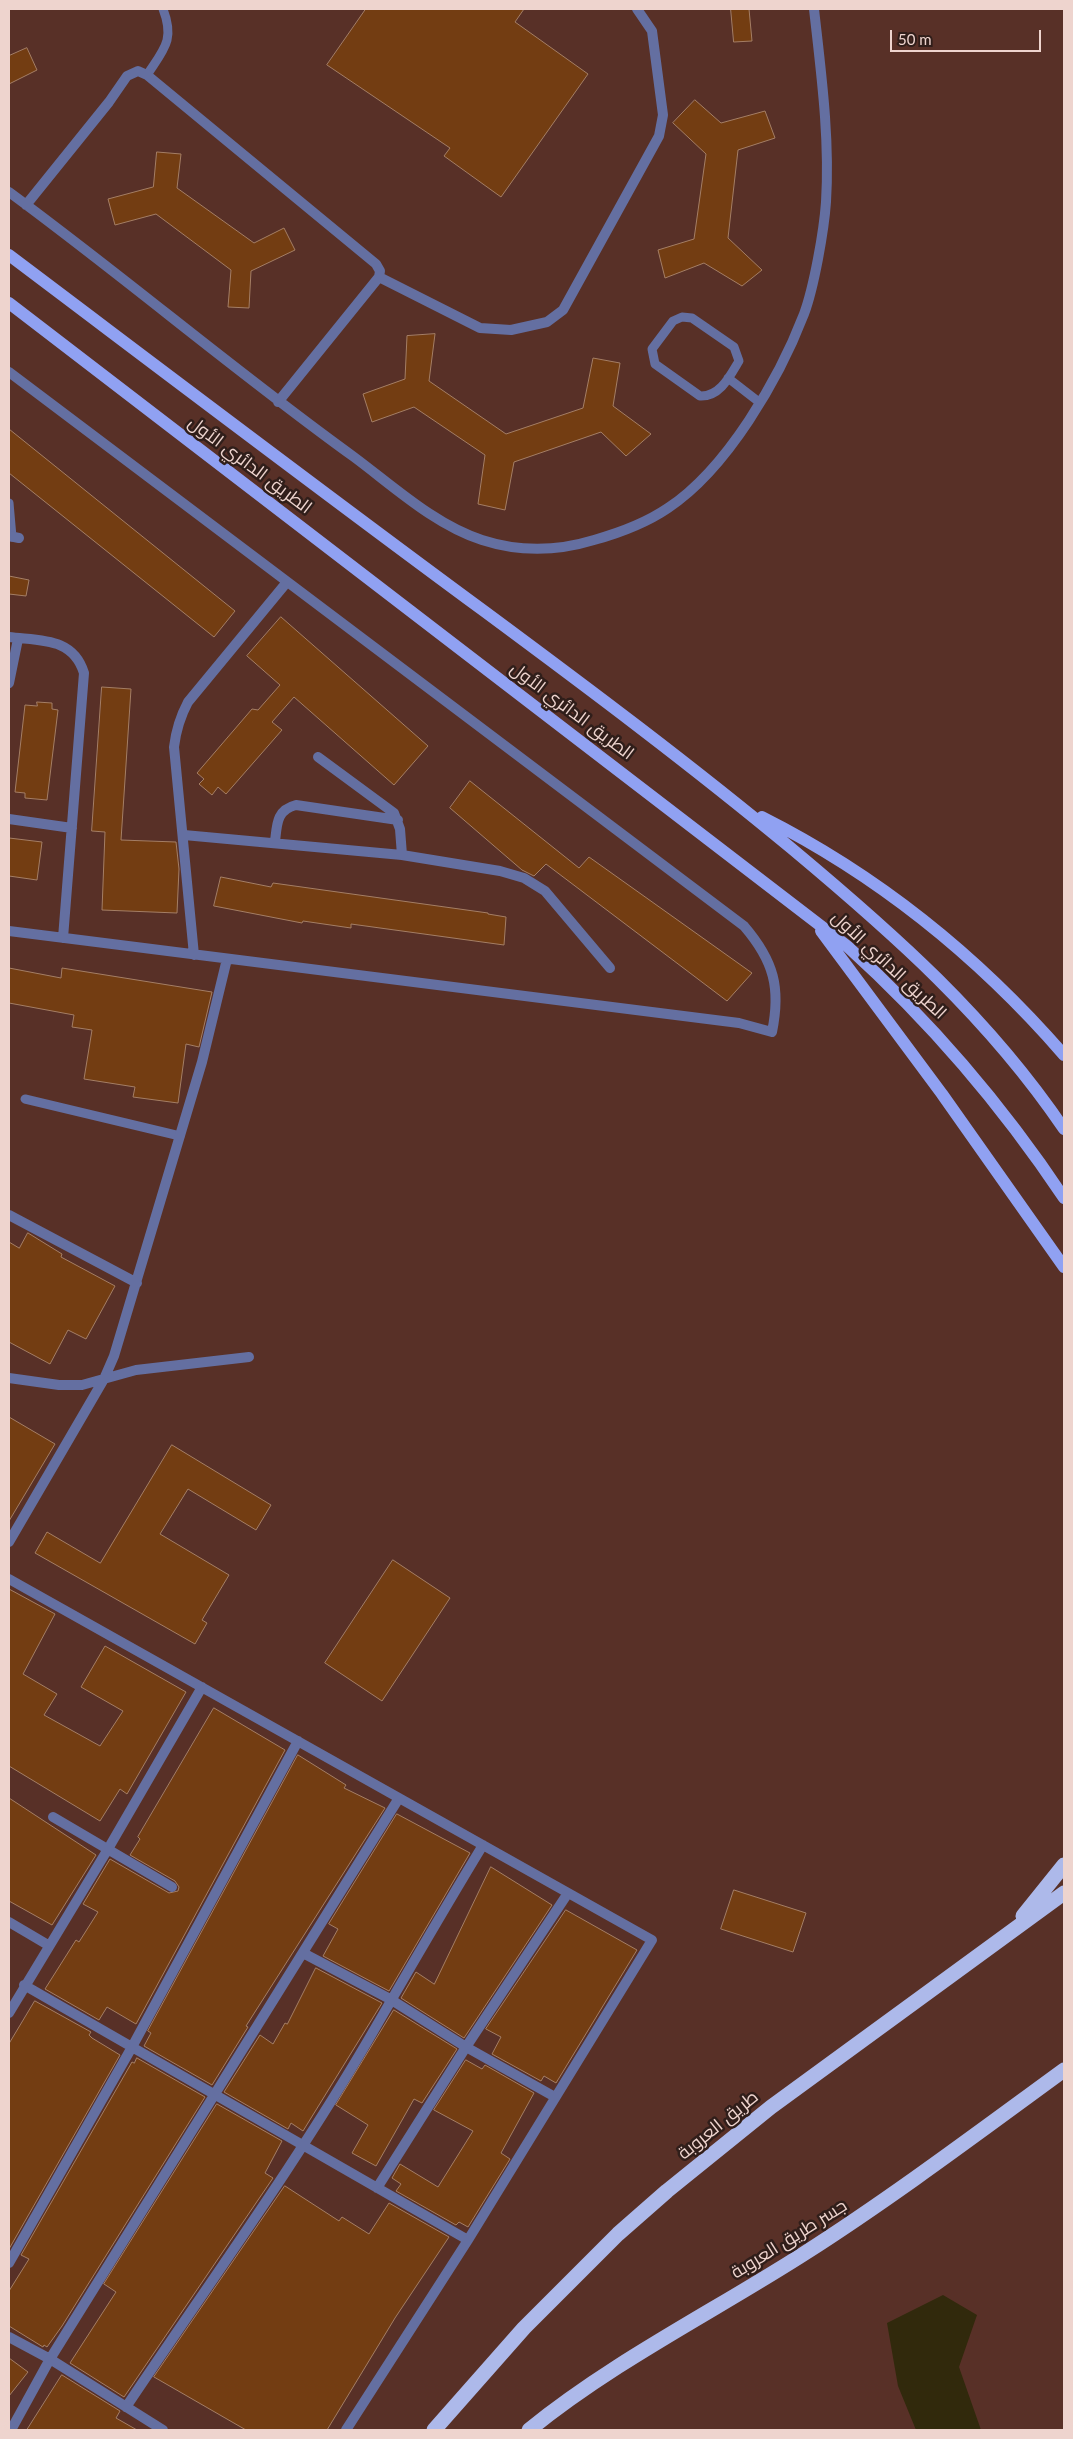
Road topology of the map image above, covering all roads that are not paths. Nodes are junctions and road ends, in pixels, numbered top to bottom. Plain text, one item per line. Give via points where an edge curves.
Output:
1 (163, 9) edge
2 (637, 9) edge
3 (814, 9) edge
4 (147, 75) junction
5 (9, 192) edge
6 (26, 205) junction
7 (9, 255) edge
8 (379, 277) junction
9 (9, 303) edge
10 (9, 372) edge
11 (728, 378) junction
12 (278, 402) junction
13 (759, 402) junction
14 (9, 503) edge
15 (13, 537) edge
16 (288, 582) junction
17 (14, 638) edge
18 (9, 683) edge
19 (318, 757) dead end
20 (741, 807) junction
21 (9, 819) edge
22 (398, 820) junction
23 (72, 828) junction
24 (184, 835) junction
25 (275, 842) junction
26 (402, 855) junction
27 (809, 915) junction
28 (9, 931) edge
29 (63, 938) junction
30 (194, 955) junction
31 (227, 959) junction
32 (610, 968) dead end
33 (1064, 1055) edge
34 (25, 1098) dead end
35 (1064, 1129) edge
36 (180, 1136) junction
37 (1064, 1198) edge
38 (9, 1215) edge
39 (1064, 1267) edge
40 (137, 1283) junction
41 (249, 1357) dead end
42 (9, 1378) edge
43 (104, 1379) junction
44 (9, 1542) edge
45 (9, 1579) edge
46 (202, 1687) junction
47 (298, 1741) junction
48 (399, 1798) junction
49 (53, 1817) dead end
50 (483, 1845) junction
51 (108, 1849) junction
52 (1064, 1864) edge
53 (172, 1887) dead end
54 (568, 1893) junction
55 (1064, 1893) edge
56 (9, 1922) edge
57 (1001, 1940) junction
58 (48, 1945) junction
59 (303, 1953) junction
60 (24, 1985) junction
61 (390, 1999) junction
62 (9, 2013) edge
63 (132, 2047) junction
64 (466, 2047) junction
65 (1064, 2071) edge
66 (215, 2095) junction
67 (555, 2097) junction
68 (302, 2145) junction
69 (377, 2188) junction
70 (468, 2240) junction
71 (9, 2263) edge
72 (9, 2337) edge
73 (50, 2360) junction
74 (126, 2407) junction
75 (11, 2430) edge
76 (163, 2430) edge
77 (346, 2430) edge
78 (434, 2430) edge
79 (529, 2430) edge

1 - 4 lane via 169,23 169,36
2 - 8 street via 652,31 663,115 659,136 562,310 547,322 511,330 480,328
3 - 13 street via 824,103 826,202 806,310 786,356
4 - 6 street via 138,71 127,76
4 - 8 street via 376,264
5 - 6 street
6 - 12 street
7 - 20 main road, الطريق الدائري الأول via 283,464 603,699
8 - 12 street
9 - 27 main road, الطريق الدائري الأول
10 - 16 street
11 - 11 lane via 739,361 738,353 692,318 682,317 673,322 652,349 655,364 700,396 708,397 717,392
11 - 13 lane
12 - 13 street via 443,522 482,540 526,549 588,542 622,532 668,508 708,474 735,441
14 - 15 lane
16 - 24 street via 188,702 180,717 174,747
16 - 31 street via 744,926 759,943 769,963 776,985 777,1007 772,1032 739,1023
17 - 18 street
17 - 23 street via 66,647 80,662 84,673
19 - 22 street via 388,807
20 - 33 main road via 836,858 924,918 999,984
20 - 35 main road, الطريق الدائري الأول via 864,908 944,983 1004,1047
21 - 23 street
22 - 25 street via 296,805 282,811 278,818
22 - 26 street
23 - 29 street
24 - 25 street
24 - 30 street
25 - 26 street
26 - 32 street via 524,878 545,891
27 - 37 main road, الطريق الدائري الأول via 884,978 942,1038 1008,1118
27 - 39 main road via 942,1094
28 - 29 street
29 - 30 street
30 - 31 street
31 - 36 street
34 - 36 lane
36 - 40 street
38 - 40 street
40 - 43 street
41 - 43 street via 136,1370
42 - 43 street via 71,1385
43 - 44 street
45 - 46 street
46 - 47 street
46 - 51 street
47 - 48 street
47 - 63 street
48 - 50 street
48 - 59 street
49 - 51 street
50 - 54 street
50 - 61 street
51 - 53 street
51 - 58 street
52 - 57 highway
54 - 64 street
54 - 67 street via 652,1940
55 - 57 highway, طريق العروبة
56 - 58 street
57 - 78 highway, طريق العروبة via 771,2107 667,2190 524,2328
58 - 60 street
59 - 61 street
59 - 66 street
60 - 62 street
60 - 63 street
61 - 64 street
61 - 68 street via 370,2038
63 - 66 street
63 - 71 street
64 - 67 street
64 - 69 street
65 - 79 highway, جسر طريق العروبة via 865,2213 767,2277 584,2388
66 - 68 street
66 - 73 street
67 - 70 street
68 - 69 street
68 - 74 street
69 - 70 street
70 - 77 street
72 - 73 street
73 - 74 street
73 - 75 street
74 - 76 street

